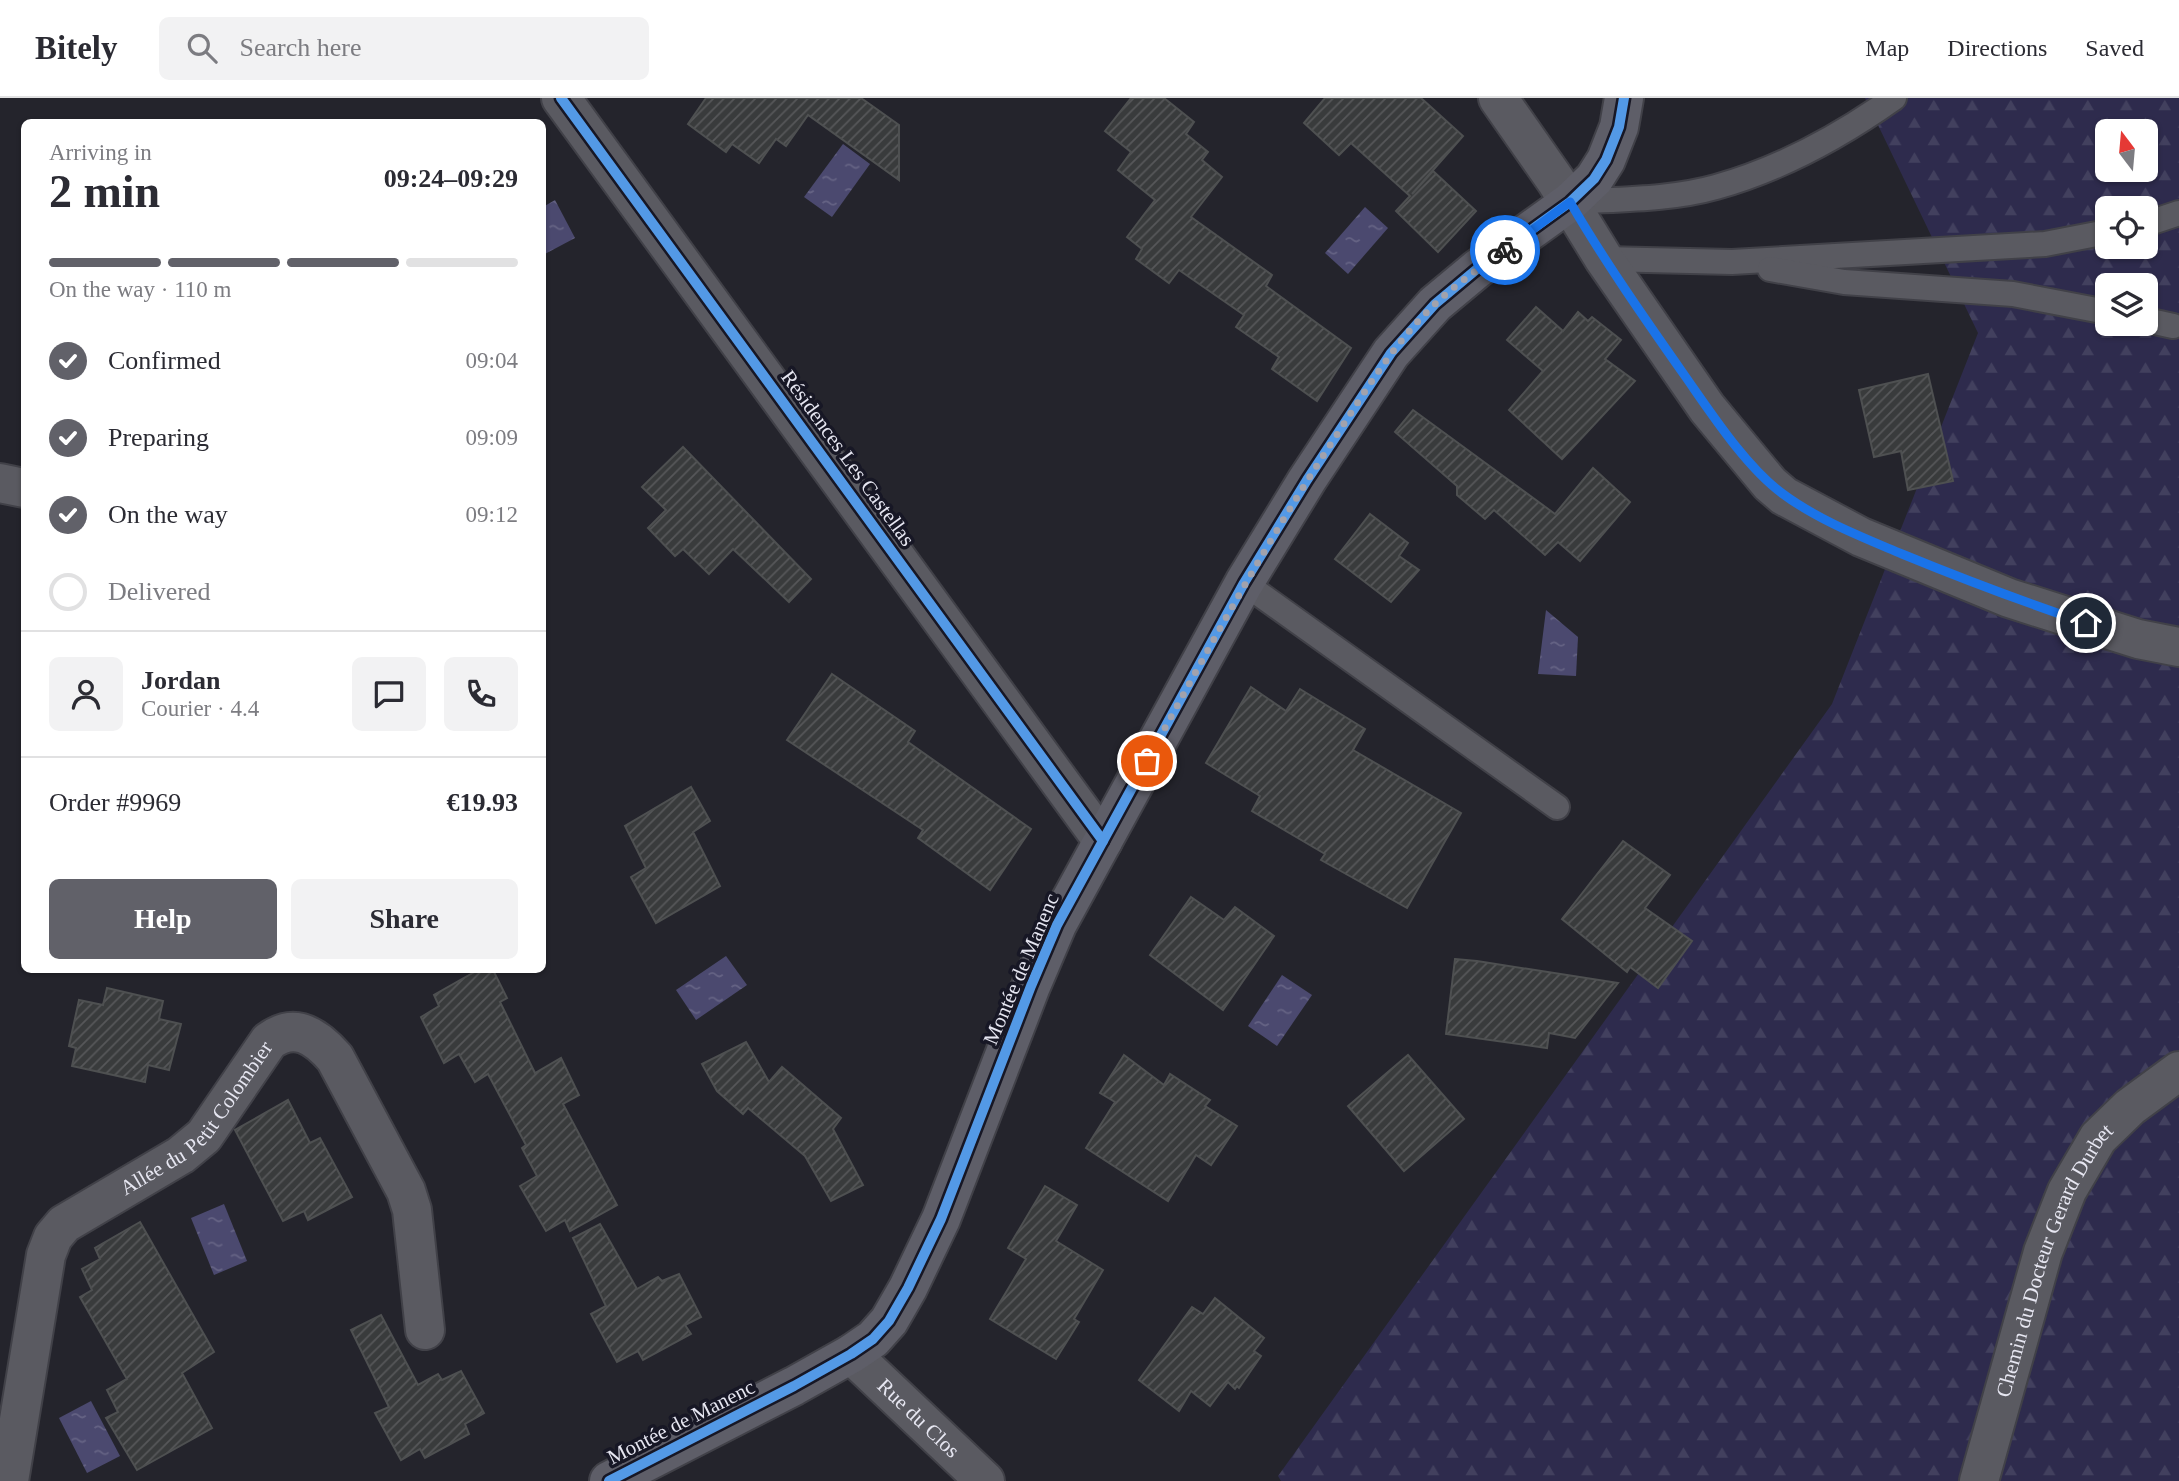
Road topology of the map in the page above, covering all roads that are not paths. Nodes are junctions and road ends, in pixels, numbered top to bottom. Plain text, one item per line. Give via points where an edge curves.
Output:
1 (561, 98) edge
2 (1498, 98) edge
3 (1624, 98) edge
4 (1894, 98) edge
5 (1570, 202) junction
6 (2179, 213) edge
7 (2158, 220) edge
8 (2095, 234) edge
9 (1604, 259) junction
10 (1731, 262) junction
11 (2095, 310) edge
12 (2158, 323) edge
13 (2173, 326) dead end
14 (0, 483) edge
15 (21, 487) edge
16 (1244, 583) junction
17 (2179, 647) edge
18 (1558, 807) dead end
19 (1103, 841) junction
20 (2179, 1071) edge
21 (425, 1330) dead end
22 (851, 1354) junction
23 (9, 1481) edge
24 (609, 1481) edge
25 (985, 1481) edge
26 (1979, 1481) edge

1 - 19 street, Résidences Les Castellas
2 - 5 street
3 - 5 street, Montée de Manenc via 1606,160
4 - 5 lane via 1819,145 1714,188
5 - 9 street
5 - 16 street, Montée de Manenc via 1477,269 1407,334 1307,480
6 - 7 lane
8 - 10 lane via 2045,244
9 - 10 lane
9 - 17 street via 1707,408 1784,496 1861,537 2009,598 2138,639
10 - 11 lane via 1844,282 2013,294
12 - 13 lane
14 - 15 street
16 - 18 lane
16 - 19 street, Montée de Manenc
19 - 22 street, Montée de Manenc via 1057,925 1031,986 942,1219 889,1321
20 - 26 street, Chemin du Docteur Gerard Durbet via 2098,1138 2067,1191 2043,1252
21 - 23 street, Allée du Petit Colombier via 406,1191 335,1058 302,1032 281,1032 269,1041 204,1136 181,1155 64,1224 53,1237 46,1255
22 - 24 street, Montée de Manenc
22 - 25 street, Rue du Clos

